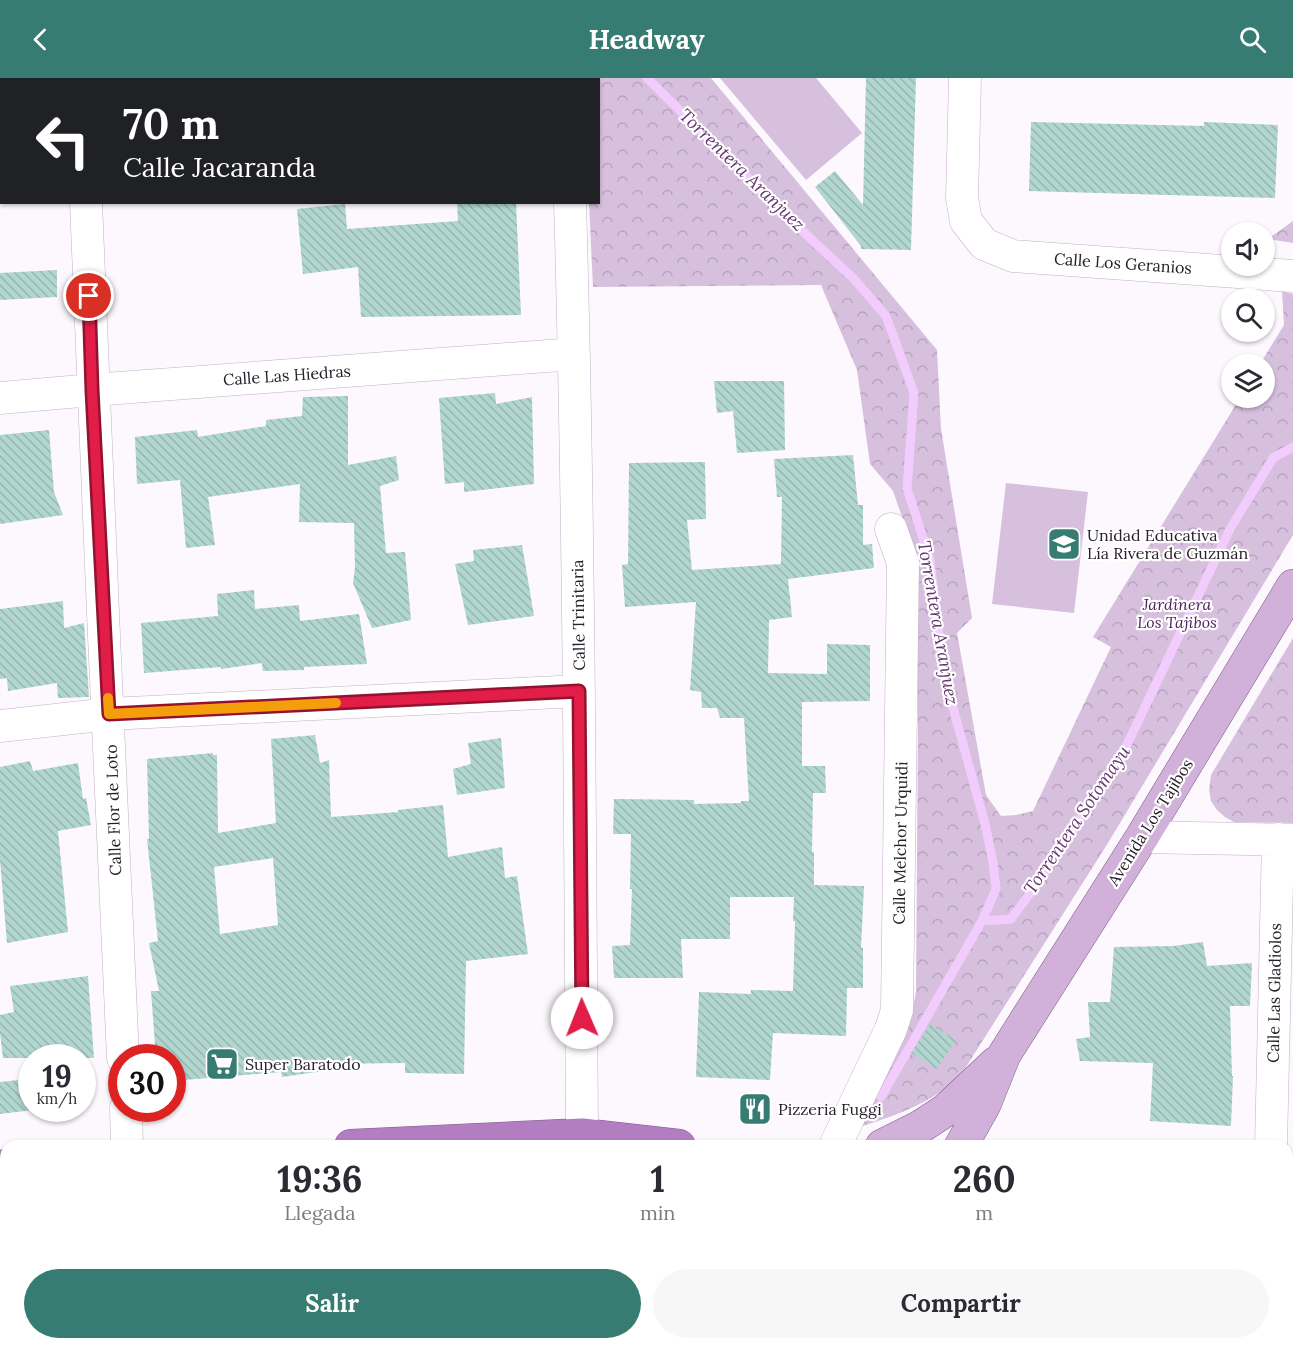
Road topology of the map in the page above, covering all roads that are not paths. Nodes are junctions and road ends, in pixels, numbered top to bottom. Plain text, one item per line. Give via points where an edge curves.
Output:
1 (965, 78) edge
2 (86, 204) edge
3 (570, 204) edge
4 (1293, 276) edge
5 (574, 354) junction
6 (92, 390) junction
7 (0, 398) edge
8 (891, 529) dead end
9 (1293, 586) edge
10 (579, 691) junction
11 (109, 714) junction
12 (0, 726) edge
13 (1142, 837) junction
14 (1285, 840) edge
15 (122, 1044) edge
16 (1004, 1055) junction
17 (1282, 1100) edge
18 (126, 1122) edge
19 (127, 1140) edge
20 (582, 1140) edge
21 (838, 1140) edge
22 (894, 1140) edge
23 (964, 1140) edge
24 (1272, 1140) edge

1 - 4 street, Calle Los Geranios via 962,198 966,222 984,244 1013,256
2 - 6 street, Calle Flor de Loto
3 - 5 street, Calle Trinitaria
5 - 6 street, Calle Las Hiedras
5 - 10 street, Calle Trinitaria
6 - 7 street, Calle Las Hiedras
6 - 11 street, Calle Flor de Loto
8 - 21 street, Calle Melchor Urquidi via 903,563 897,1010
9 - 13 main road, Avenida Los Tajibos
10 - 11 street
10 - 20 street, Calle Trinitaria
11 - 12 street
11 - 15 street, Calle Flor de Loto
13 - 14 street
13 - 16 main road, Avenida Los Tajibos
14 - 17 street, Calle Las Gladiolos
16 - 22 main road, Avenida Los Tajibos via 946,1110
16 - 23 main road, Avenida Los Tajibos via 984,1105
17 - 24 street, Calle Las Gladiolos
18 - 19 street

